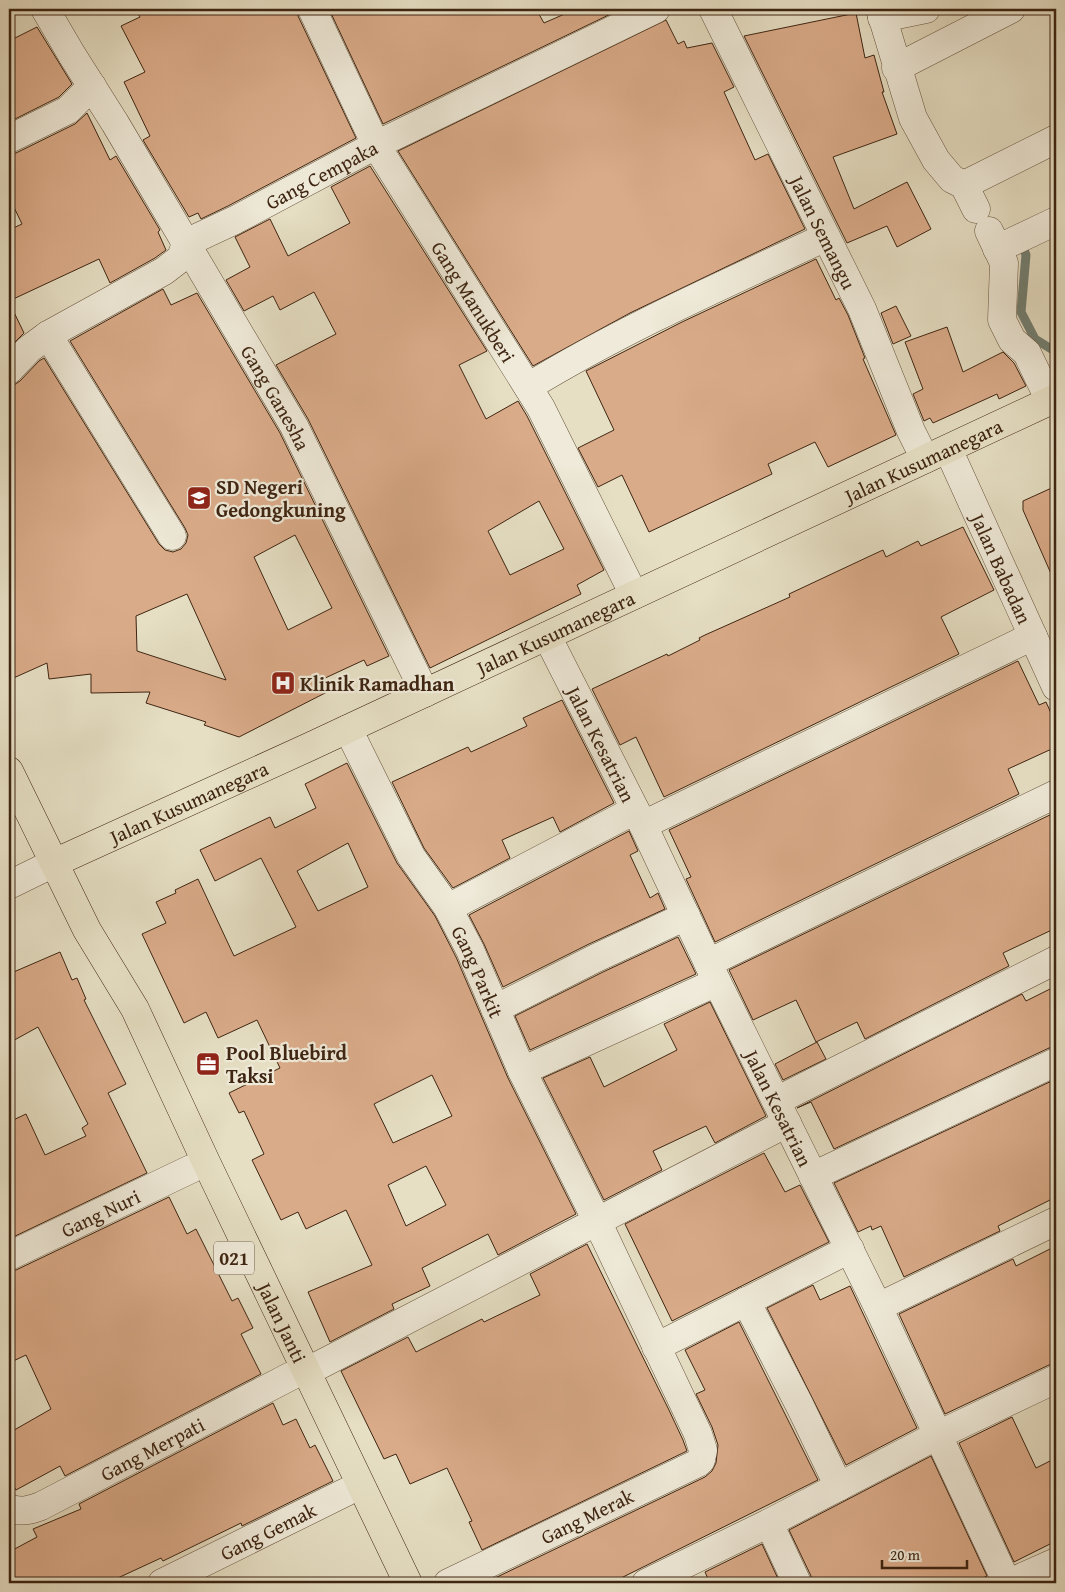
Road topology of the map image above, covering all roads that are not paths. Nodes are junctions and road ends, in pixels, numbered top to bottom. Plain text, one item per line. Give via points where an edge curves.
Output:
1 (46, 9) edge
2 (312, 9) edge
3 (656, 9) edge
4 (713, 9) edge
5 (926, 9) edge
6 (1010, 9) edge
7 (881, 13) edge
8 (896, 68) junction
9 (92, 86) junction
10 (9, 139) edge
11 (1056, 139) edge
12 (376, 145) junction
13 (964, 185) junction
14 (1056, 221) edge
15 (988, 230) junction
16 (826, 237) junction
17 (186, 243) junction
18 (48, 335) junction
19 (9, 370) edge
20 (528, 386) junction
21 (1053, 399) edge
22 (937, 454) junction
23 (172, 536) dead end
24 (634, 595) junction
25 (547, 636) junction
26 (1033, 636) junction
27 (1053, 672) edge
28 (425, 693) junction
29 (348, 729) junction
30 (9, 771) edge
31 (1056, 794) edge
32 (639, 817) junction
33 (54, 863) junction
34 (9, 885) edge
35 (448, 908) junction
36 (686, 916) junction
37 (87, 930) junction
38 (1056, 960) edge
39 (712, 972) junction
40 (496, 1009) junction
41 (1056, 1062) edge
42 (522, 1071) junction
43 (782, 1112) junction
44 (191, 1168) junction
45 (814, 1176) junction
46 (597, 1221) junction
47 (1056, 1221) edge
48 (850, 1249) junction
49 (9, 1256) edge
50 (746, 1301) junction
51 (878, 1307) junction
52 (656, 1347) junction
53 (298, 1374) junction
54 (1056, 1380) edge
55 (938, 1435) junction
56 (838, 1487) junction
57 (346, 1492) junction
58 (9, 1508) edge
59 (770, 1524) junction
60 (1056, 1562) edge
61 (162, 1583) edge
62 (390, 1583) edge
63 (408, 1583) edge
64 (448, 1583) edge
65 (646, 1583) edge
66 (797, 1583) edge
67 (1008, 1583) edge

1 - 9 street, Gang Ganesha
2 - 12 street, Gang Manukberi
3 - 12 street, Gang Cempaka
4 - 16 street, Jalan Semangu
5 - 7 street
6 - 8 street
7 - 8 street
8 - 13 street via 912,118 936,160 952,180
9 - 10 street via 68,110
9 - 17 street, Gang Ganesha
11 - 13 street
12 - 17 street, Gang Cempaka
12 - 20 street, Gang Manukberi
13 - 15 street
14 - 15 street
15 - 21 street via 1004,264 1002,320 1012,340 1027,353
16 - 20 street via 617,336
16 - 22 street, Jalan Semangu via 862,309 911,431
17 - 18 street via 181,258 164,271
17 - 28 street, Gang Ganesha via 294,426
18 - 19 street
18 - 23 street
20 - 24 street, Gang Manukberi
21 - 22 main road, Jalan Kusumanegara
22 - 24 main road, Jalan Kusumanegara
22 - 26 street, Jalan Babadan
24 - 25 main road, Jalan Kusumanegara
25 - 28 main road, Jalan Kusumanegara
25 - 32 street, Jalan Kesatrian
26 - 27 street, Jalan Babadan
26 - 32 street
28 - 29 main road, Jalan Kusumanegara
29 - 33 main road, Jalan Kusumanegara
29 - 35 street, Gang Parkit via 411,856
30 - 33 main road, Jalan Janti
31 - 39 street
32 - 35 street
32 - 36 street, Jalan Kesatrian
33 - 34 street
33 - 37 main road, Jalan Janti
35 - 40 street, Gang Parkit
36 - 39 street, Jalan Kesatrian
36 - 40 street
37 - 44 main road, Jalan Janti / 021 via 113,1001
37 - 53 main road, Jalan Janti / 021 via 135,1009
38 - 43 street, Gang Merpati
39 - 42 street
39 - 43 street, Jalan Kesatrian
40 - 42 street, Gang Parkit
41 - 45 street
42 - 46 street, Gang Parkit
43 - 45 street, Jalan Kesatrian
43 - 46 street, Gang Merpati
44 - 49 street, Gang Nuri
44 - 53 main road, Jalan Janti / 021
45 - 48 street, Jalan Kesatrian
46 - 52 street, Gang Parkit
46 - 53 street, Gang Merpati
47 - 51 street
48 - 50 street
48 - 51 street, Jalan Kesatrian
50 - 52 street
50 - 56 street
51 - 55 street, Jalan Kesatrian
52 - 64 street, Gang Merak via 698,1434 703,1455 698,1463
53 - 57 main road, Jalan Janti / 021
53 - 58 street, Gang Merpati via 41,1506 15,1511
53 - 63 main road, Jalan Janti / 021
54 - 55 street
55 - 56 street
55 - 67 street, Jalan Kesatrian
56 - 59 street
57 - 61 street, Gang Gemak
57 - 62 main road, Jalan Janti / 021
59 - 65 street
59 - 66 street
60 - 67 street

